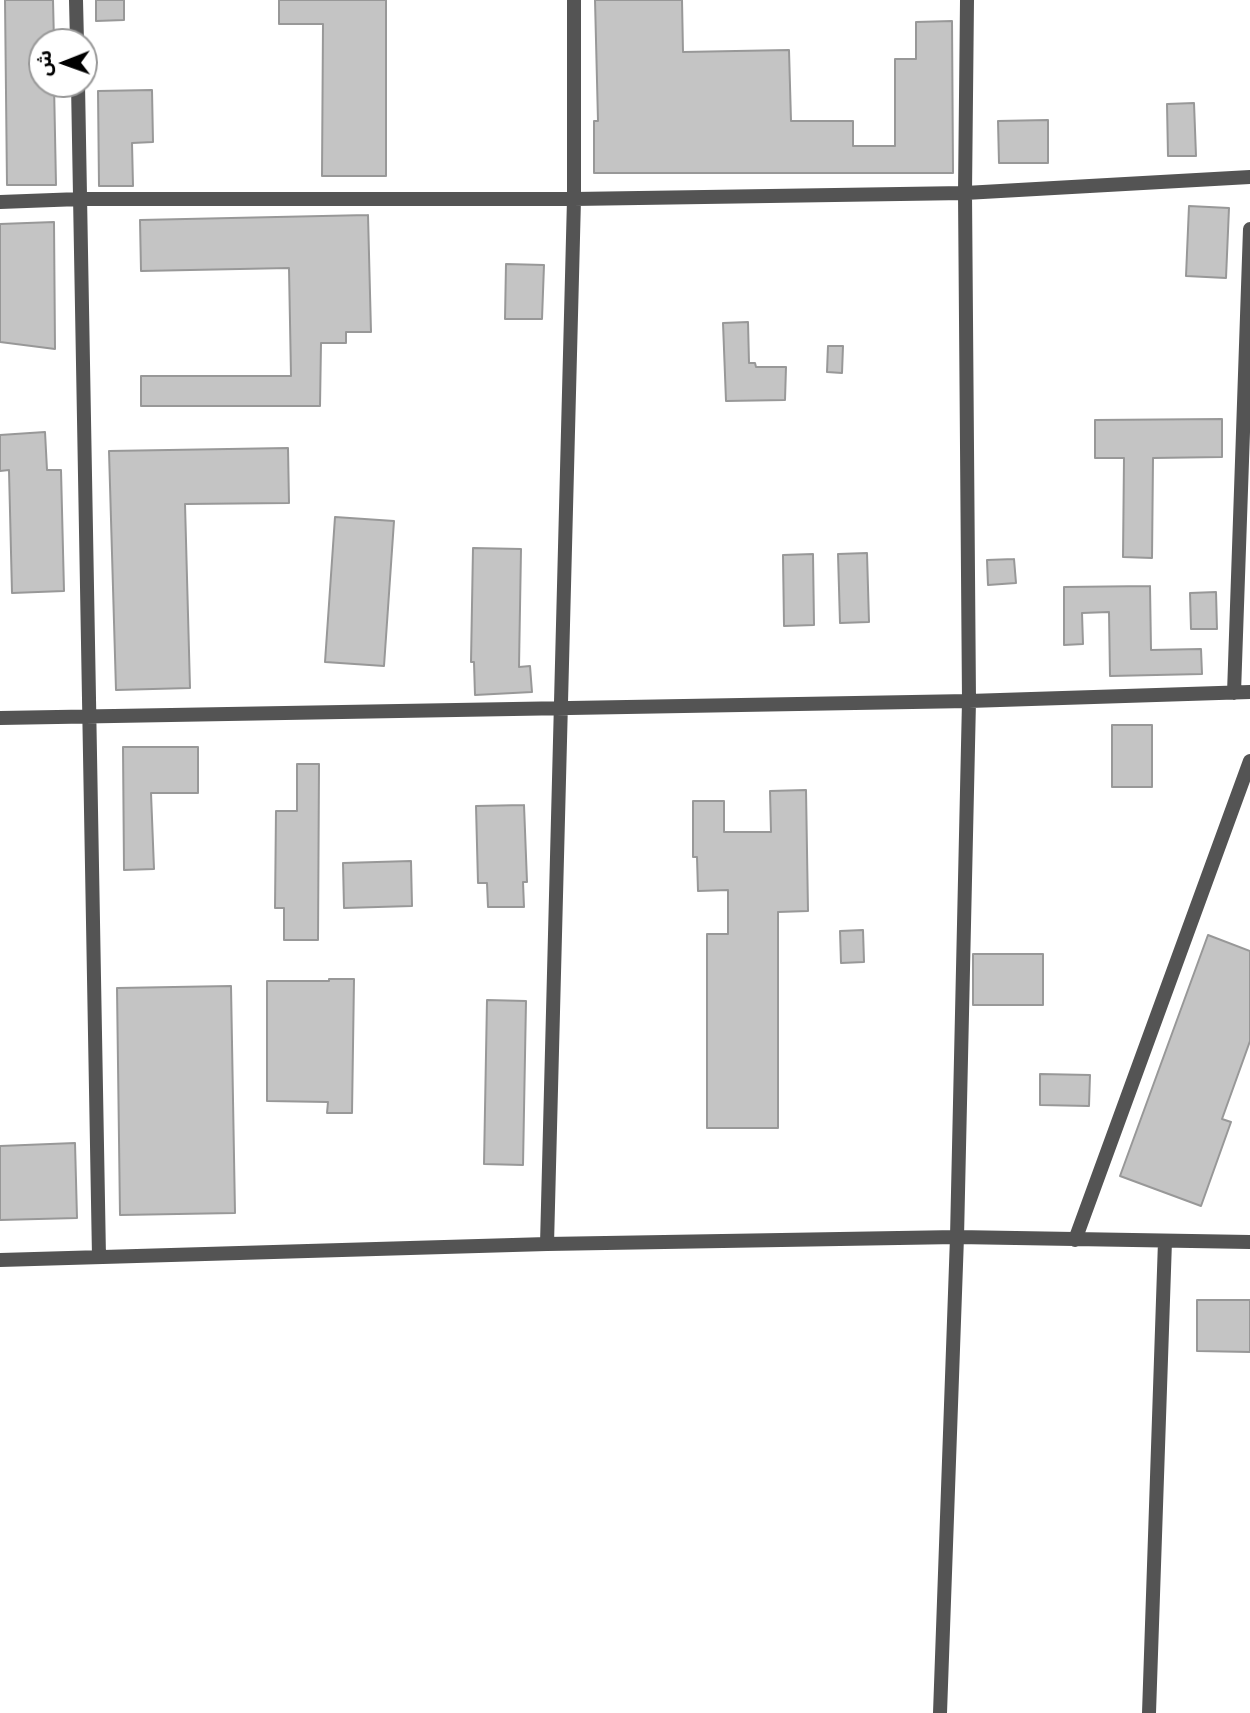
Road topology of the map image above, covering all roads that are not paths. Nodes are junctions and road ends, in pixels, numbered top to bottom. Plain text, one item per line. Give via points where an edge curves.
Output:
1 (76, 0) edge
2 (574, 0) edge
3 (967, 0) edge
4 (77, 28) edge
5 (78, 98) edge
6 (1250, 177) edge
7 (965, 192) junction
8 (80, 199) junction
9 (574, 199) junction
10 (0, 202) edge
11 (1250, 229) edge
12 (1250, 692) edge
13 (1234, 693) junction
14 (969, 701) junction
15 (562, 709) junction
16 (89, 716) junction
17 (0, 718) edge
18 (1250, 761) edge
19 (957, 1237) junction
20 (1075, 1240) junction
21 (1165, 1241) junction
22 (1250, 1242) edge
23 (547, 1244) junction
24 (99, 1257) junction
25 (0, 1260) edge
26 (940, 1713) edge
27 (1149, 1713) edge

1 - 4 street
2 - 9 street
3 - 7 street
5 - 8 street
6 - 7 street
7 - 9 street
7 - 14 street
8 - 9 street
8 - 10 street
8 - 16 street
9 - 15 street
11 - 13 street
12 - 13 street
13 - 14 street
14 - 15 street
14 - 19 street
15 - 16 street
15 - 23 street
16 - 17 street
16 - 24 street
18 - 20 street
19 - 20 street
19 - 23 street
19 - 26 street
20 - 21 street
21 - 22 street
21 - 27 street
23 - 24 street
24 - 25 street

